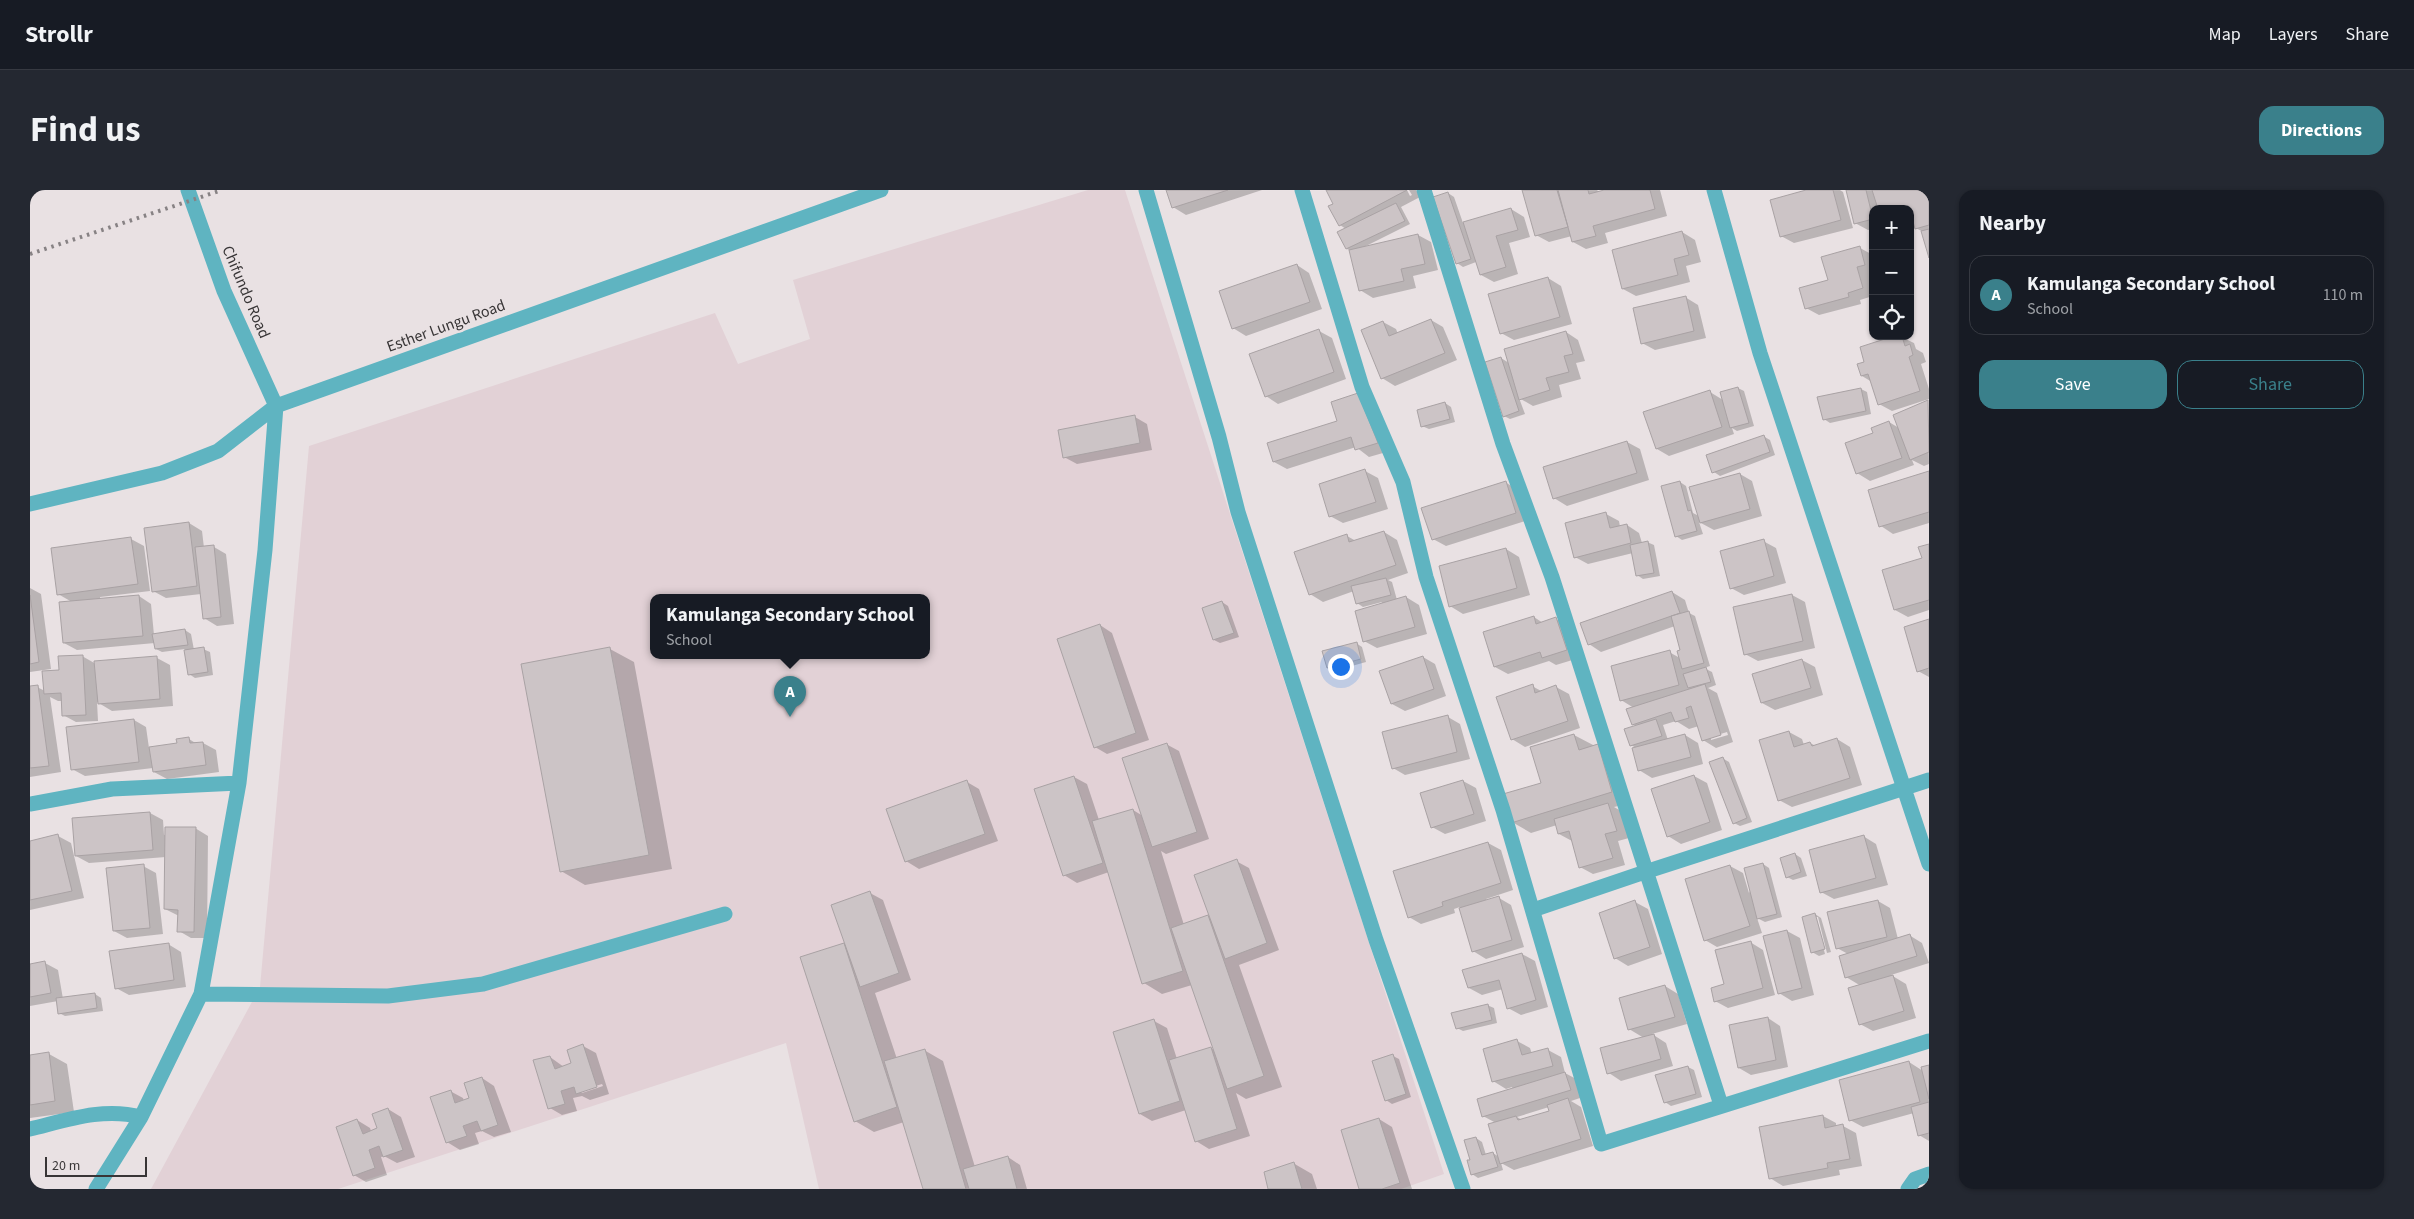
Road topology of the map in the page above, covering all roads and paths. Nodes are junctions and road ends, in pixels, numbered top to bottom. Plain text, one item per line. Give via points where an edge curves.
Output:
1 (188, 190) edge
2 (882, 190) edge
3 (1146, 190) edge
4 (1302, 190) edge
5 (1424, 190) edge
6 (1714, 190) edge
7 (276, 406) junction
8 (30, 504) edge
9 (1929, 780) edge
10 (239, 783) junction
11 (1906, 789) junction
12 (30, 804) edge
13 (1929, 864) edge
14 (1645, 872) junction
15 (1533, 910) junction
16 (725, 914) dead end
17 (201, 994) junction
18 (1929, 1040) edge
19 (1720, 1105) junction
20 (141, 1117) junction
21 (30, 1130) edge
22 (1929, 1174) edge
23 (96, 1189) edge
24 (1463, 1189) edge
25 (1908, 1189) edge

1 - 7 street, Chifundo Road via 224,291
2 - 7 street, Esther Lungu Road
3 - 24 street via 1241,522 1376,940
4 - 15 street via 1362,387 1403,482 1426,577
5 - 14 street via 1503,444 1599,719
6 - 11 street via 1760,352
7 - 8 street, Esther Lungu Road via 218,451 162,472
7 - 10 street via 265,550
9 - 11 street
10 - 12 street via 112,789
10 - 17 street
11 - 13 street
11 - 14 street
14 - 15 street
14 - 19 street
15 - 19 street via 1601,1144
16 - 17 street via 483,984 388,996
17 - 20 street
18 - 19 street
20 - 21 street via 122,1112 83,1115
20 - 23 street
22 - 25 street via 1915,1179

